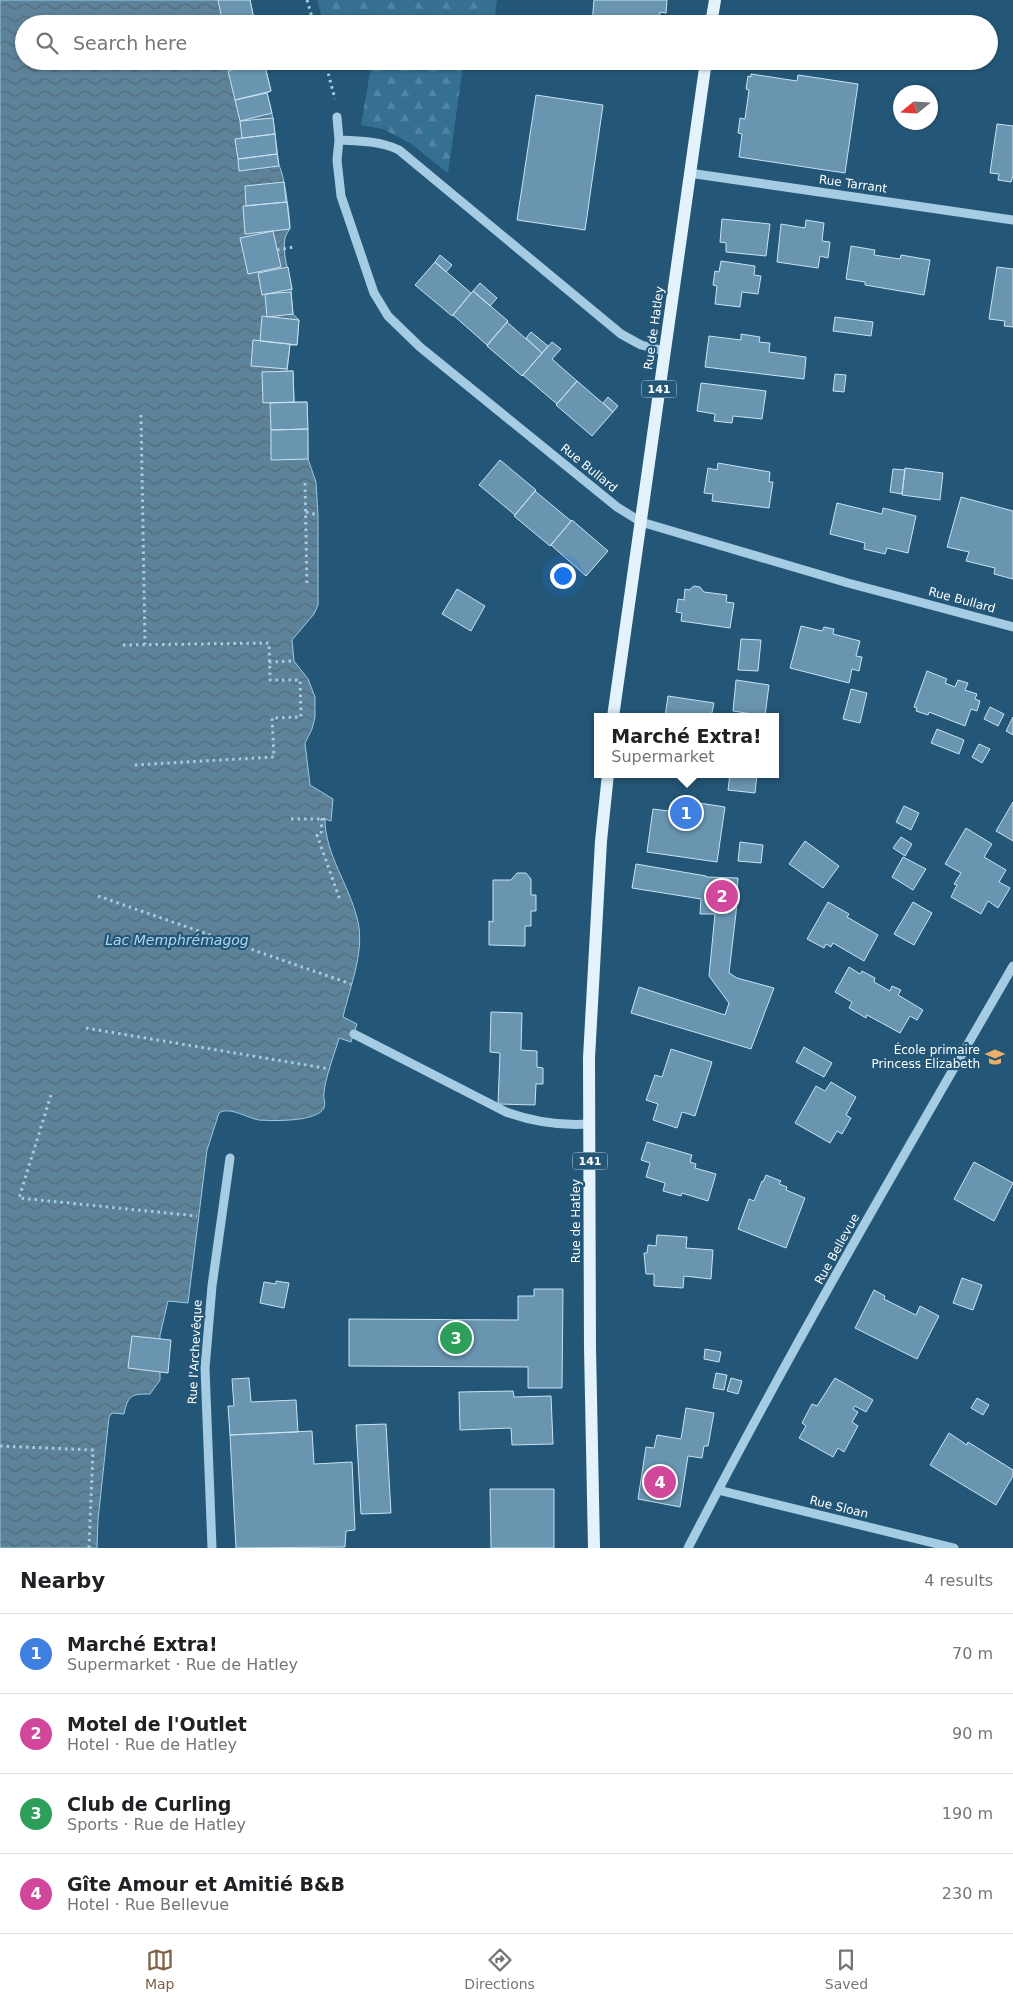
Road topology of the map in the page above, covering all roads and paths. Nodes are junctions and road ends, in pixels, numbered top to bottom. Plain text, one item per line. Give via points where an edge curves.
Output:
1 (307, 0) edge
2 (715, 0) edge
3 (311, 15) edge
4 (713, 15) edge
5 (327, 70) edge
6 (705, 70) edge
7 (337, 117) joint
8 (338, 140) junction
9 (689, 173) junction
10 (1013, 220) edge
11 (294, 247) dead end
12 (277, 250) dead end
13 (665, 351) junction
14 (141, 416) dead end
15 (305, 483) dead end
16 (306, 512) junction
17 (318, 515) dead end
18 (641, 522) junction
19 (307, 586) dead end
20 (1013, 627) edge
21 (123, 644) dead end
22 (145, 644) junction
23 (294, 661) dead end
24 (269, 662) junction
25 (614, 713) edge
26 (133, 766) dead end
27 (608, 778) edge
28 (291, 819) dead end
29 (98, 896) dead end
30 (340, 900) dead end
31 (1013, 966) edge
32 (350, 984) dead end
33 (86, 1028) dead end
34 (354, 1034) dead end
35 (330, 1069) dead end
36 (50, 1095) dead end
37 (589, 1124) junction
38 (230, 1158) dead end
39 (198, 1216) dead end
40 (0, 1446) edge
41 (718, 1490) junction
42 (89, 1548) edge
43 (212, 1548) edge
44 (594, 1548) edge
45 (688, 1548) edge
46 (954, 1548) edge

1 - 3 path
2 - 4 main road
5 - 7 path
6 - 9 main road, Rue de Hatley / 141
7 - 8 street, Rue Bullard
8 - 13 street via 386,144 399,150 620,334 641,345
8 - 18 street, Rue Bullard via 341,196 374,293 388,316 435,359 617,507
9 - 10 street, Rue Tarrant
9 - 13 main road, Rue de Hatley / 141
11 - 12 path
13 - 18 main road, Rue de Hatley / 141
14 - 22 path
15 - 16 path
16 - 17 path
16 - 19 path
18 - 20 street, Rue Bullard
18 - 25 main road, Rue de Hatley / 141
21 - 22 path
22 - 24 path via 269,643
23 - 24 path
24 - 26 path via 270,680 300,680 301,716 272,718 274,757
27 - 37 main road, Rue de Hatley / 141 via 589,1058
28 - 30 path via 323,819 321,834 317,835
29 - 32 path
31 - 41 street, Rue Bellevue
33 - 35 path
34 - 37 street via 506,1112 547,1124
36 - 39 path via 19,1198
37 - 44 main road, Rue de Hatley / 141
38 - 43 street, Rue l'Archevêque via 204,1368
40 - 42 path via 93,1450
41 - 45 street, Rue Bellevue
41 - 46 street, Rue Sloan

